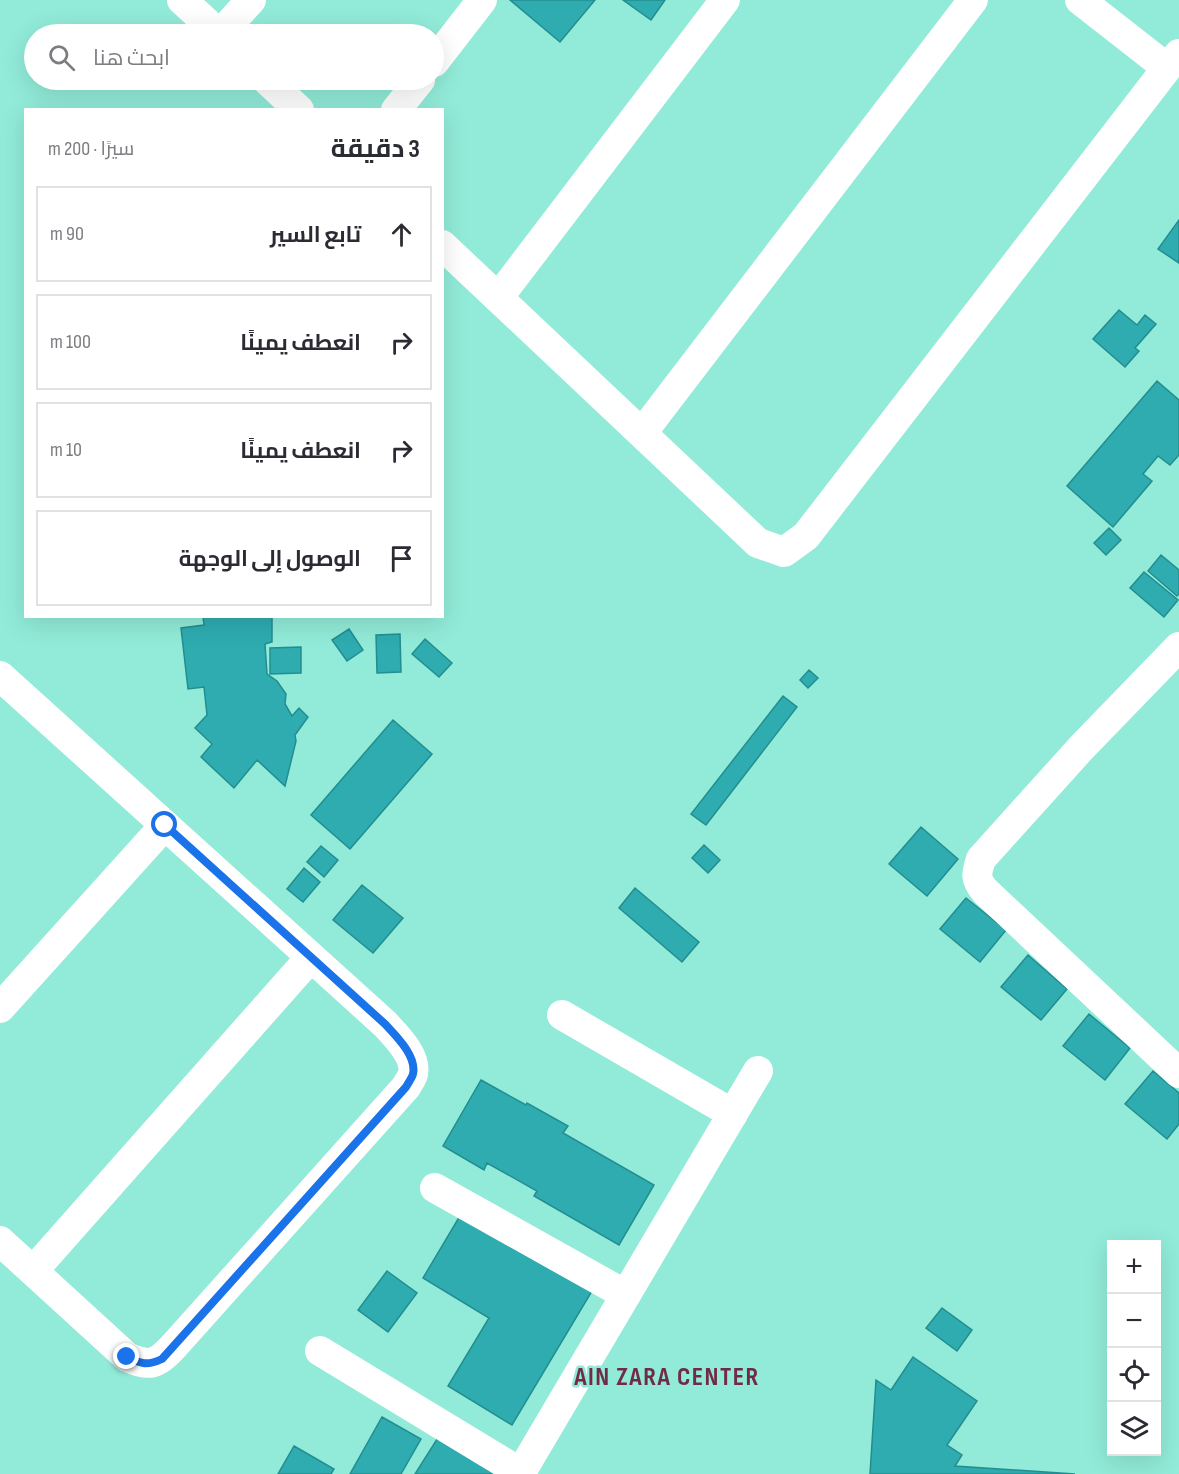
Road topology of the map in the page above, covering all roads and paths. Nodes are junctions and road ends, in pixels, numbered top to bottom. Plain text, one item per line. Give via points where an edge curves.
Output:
1 (182, 0) edge
2 (251, 0) edge
3 (482, 0) edge
4 (725, 0) edge
5 (973, 0) edge
6 (1080, 0) edge
7 (209, 24) edge
8 (229, 24) edge
9 (444, 49) edge
10 (1173, 61) edge
11 (278, 90) edge
12 (412, 90) edge
13 (297, 108) edge
14 (398, 108) edge
15 (444, 247) edge
16 (498, 298) junction
17 (642, 433) junction
18 (1179, 647) edge
19 (6, 693) edge
20 (165, 825) junction
21 (311, 957) junction
22 (0, 1008) edge
23 (562, 1015) dead end
24 (758, 1071) dead end
25 (1179, 1073) edge
26 (733, 1114) junction
27 (435, 1188) dead end
28 (0, 1241) edge
29 (33, 1271) junction
30 (626, 1295) junction
31 (320, 1351) dead end
32 (520, 1474) edge

1 - 7 street
2 - 8 street
3 - 9 street
4 - 16 street
5 - 17 street
6 - 10 street
10 - 17 street via 806,536 784,552 758,543
11 - 13 street
12 - 14 street
15 - 16 street
16 - 17 street
18 - 25 street via 981,859 977,871 978,882 985,891
19 - 20 street
20 - 21 street
20 - 22 street
21 - 29 street
21 - 29 street via 403,1044 412,1060 413,1073 406,1087 162,1359 150,1364 127,1357
23 - 26 street
24 - 26 street
26 - 30 street
27 - 30 street
28 - 29 street
30 - 32 street
31 - 32 street

